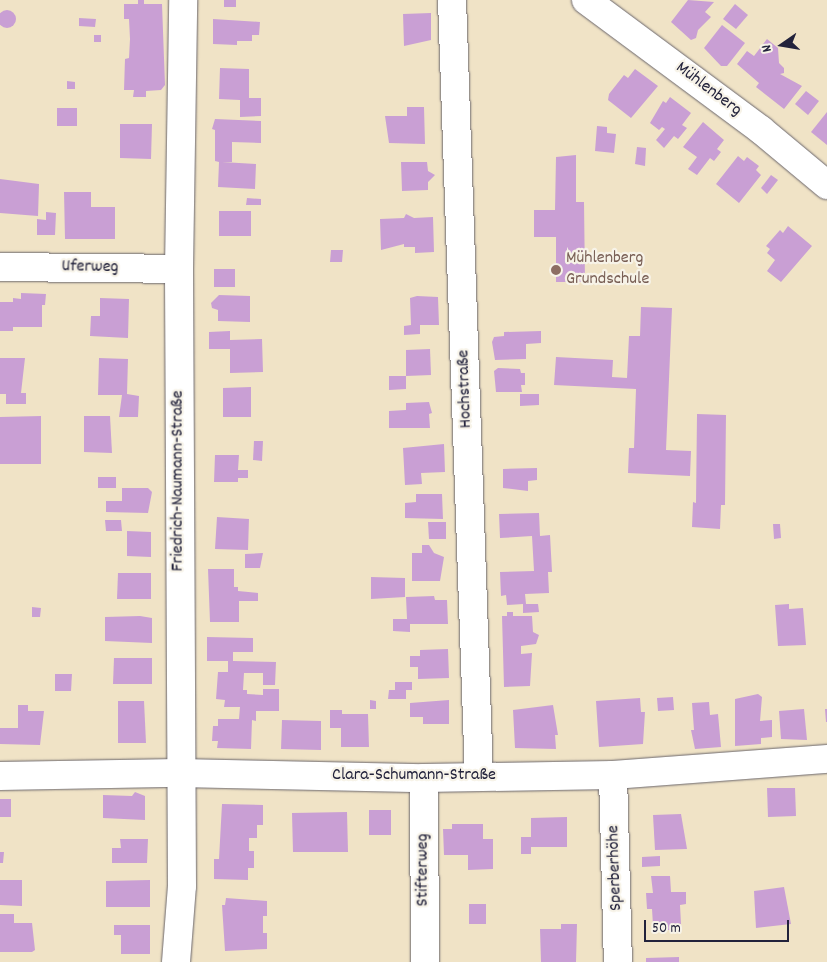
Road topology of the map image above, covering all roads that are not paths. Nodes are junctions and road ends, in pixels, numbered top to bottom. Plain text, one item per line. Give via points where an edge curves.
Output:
1 (183, 0) edge
2 (452, 0) edge
3 (586, 0) edge
4 (827, 185) edge
5 (0, 266) edge
6 (179, 268) junction
7 (827, 759) edge
8 (179, 773) junction
9 (613, 775) junction
10 (0, 776) edge
11 (479, 777) junction
12 (424, 778) junction
13 (176, 962) edge
14 (425, 962) edge
15 (618, 962) edge

1 - 6 street, Friedrich-Naumann-Straße
2 - 11 street, Hochstraße
3 - 4 street, Mühlenberg via 761,130
5 - 6 street, Uferweg
6 - 8 street, Friedrich-Naumann-Straße
7 - 9 street, Clara-Schumann-Straße
8 - 10 street, Clara-Schumann-Straße
8 - 12 street, Clara-Schumann-Straße
8 - 13 street, Friedrich-Naumann-Straße via 182,886
9 - 11 street, Clara-Schumann-Straße
9 - 15 street, Sperberhöhe
11 - 12 street, Clara-Schumann-Straße
12 - 14 street, Stifterweg

